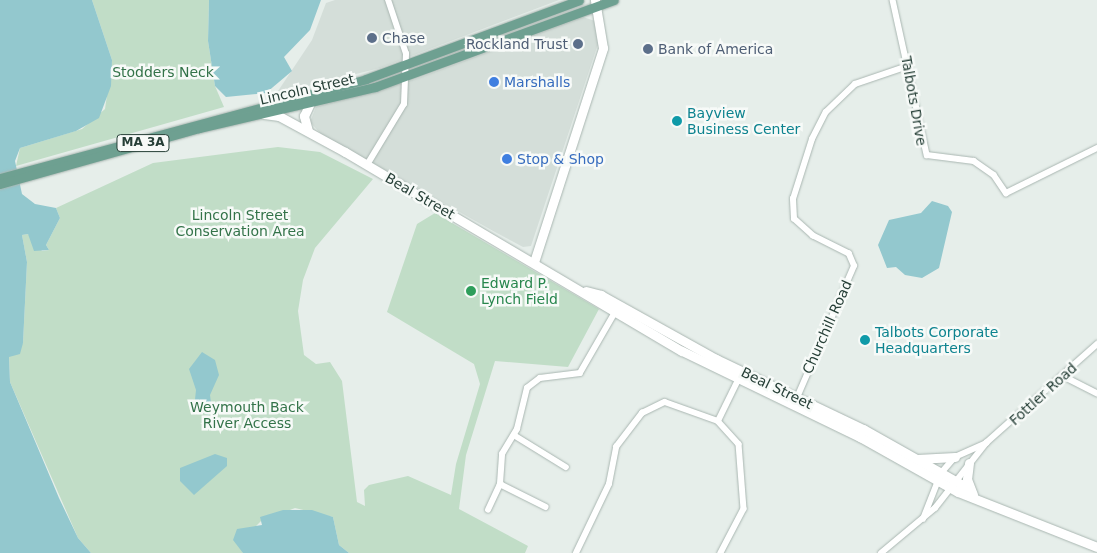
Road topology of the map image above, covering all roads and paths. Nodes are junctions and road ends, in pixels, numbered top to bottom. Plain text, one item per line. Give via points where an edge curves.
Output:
1 (388, 0) edge
2 (579, 0) edge
3 (614, 0) edge
4 (893, 0) edge
5 (596, 3) edge
6 (405, 65) junction
7 (908, 66) junction
8 (404, 78) junction
9 (310, 103) junction
10 (263, 114) junction
11 (308, 131) junction
12 (1097, 148) edge
13 (367, 165) junction
14 (23, 174) junction
15 (0, 178) edge
16 (0, 184) edge
17 (534, 262) junction
18 (617, 309) junction
19 (1097, 344) edge
20 (740, 375) junction
21 (1065, 377) junction
22 (1097, 393) edge
23 (795, 402) junction
24 (718, 421) junction
25 (514, 435) junction
26 (986, 443) junction
27 (954, 457) junction
28 (915, 458) junction
29 (969, 462) junction
30 (566, 467) dead end
31 (940, 477) junction
32 (500, 484) junction
33 (953, 484) junction
34 (974, 498) junction
35 (546, 507) dead end
36 (488, 510) dead end
37 (923, 519) junction
38 (1097, 547) edge
39 (576, 553) edge
40 (721, 553) edge
41 (881, 553) edge

1 - 6 street
2 - 6 main road, Lincoln Street / MA 3A
3 - 5 main road, Lincoln Street / MA 3A
4 - 7 street, Talbots Drive
5 - 8 main road, Lincoln Street / MA 3A
5 - 17 street via 603,48
6 - 8 street
6 - 14 main road, Lincoln Street / MA 3A
7 - 12 street, Talbots Drive via 924,152 974,161 994,175 1006,193
7 - 23 street, Churchill Road via 878,73 855,84 826,112 812,139 793,199 794,219 813,236 849,254 854,266
8 - 9 main road, Lincoln Street / MA 3A
8 - 13 street via 402,110
9 - 10 main road, Lincoln Street / MA 3A
9 - 11 street via 304,116
10 - 11 street, Beal Street via 279,116
10 - 14 main road, Lincoln Street / MA 3A
11 - 13 street, Beal Street
13 - 17 street, Beal Street
14 - 15 main road, Lincoln Street / MA 3A
14 - 16 main road, Lincoln Street / MA 3A
17 - 18 street, Beal Street
18 - 20 street, Beal Street
18 - 25 street via 580,372 540,378 527,388
19 - 21 street, Fottler Road
20 - 23 street, Beal Street
20 - 24 street
21 - 22 street
21 - 26 street, Fottler Road
23 - 28 street, Beal Street
23 - 31 street, Beal Street
24 - 39 street via 665,402 642,413 612,454 609,484
24 - 40 street via 739,444 743,494 742,519
25 - 30 street
25 - 32 street via 502,454
26 - 27 street, Fottler Road
26 - 29 street, Fottler Road via 984,451
27 - 28 street
27 - 31 street, Fottler Road
28 - 31 street, Beal Street
29 - 33 street, Fottler Road
29 - 34 street via 967,479
31 - 33 street, Beal Street
31 - 37 street, Fottler Road
32 - 35 street
32 - 36 street
33 - 34 street, Beal Street
33 - 37 street, Fottler Road
34 - 38 street, Beal Street
37 - 41 street, Fottler Road

